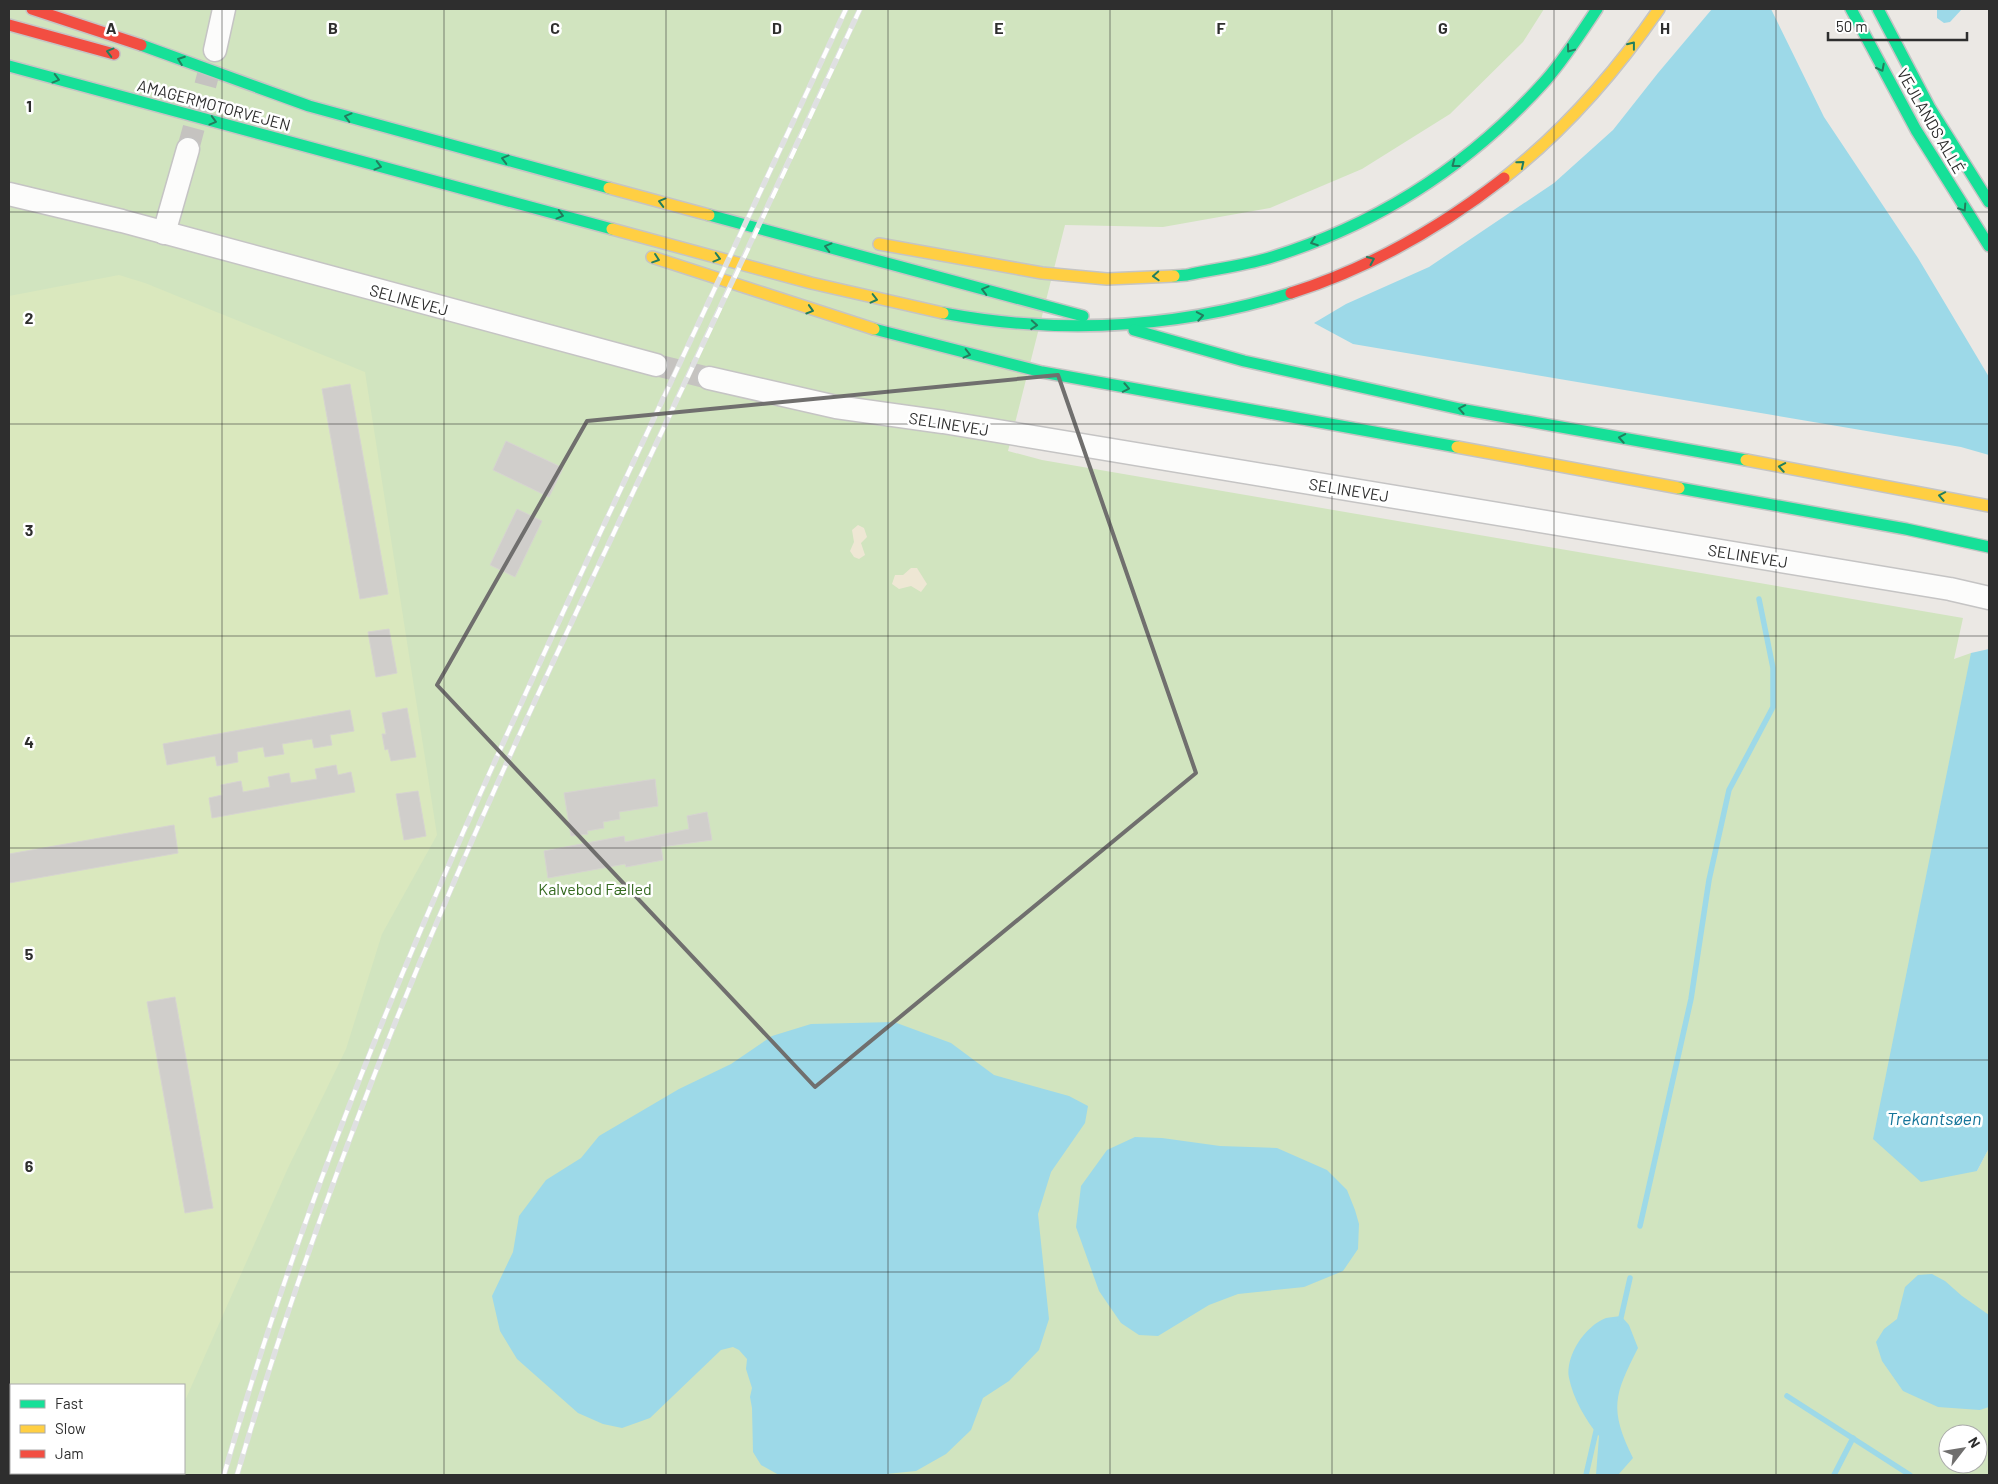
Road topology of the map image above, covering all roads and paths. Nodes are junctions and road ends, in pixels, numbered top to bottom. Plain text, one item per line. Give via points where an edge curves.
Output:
1 (32, 9) edge
2 (224, 9) edge
3 (1596, 9) edge
4 (1658, 9) edge
5 (1851, 9) edge
6 (1878, 9) edge
7 (9, 25) edge
8 (215, 50) tunnel mouth
9 (121, 56) dead end
10 (9, 66) edge
11 (178, 71) dead end
12 (309, 106) junction
13 (188, 149) tunnel mouth
14 (411, 175) junction
15 (9, 194) edge
16 (1989, 202) edge
17 (709, 215) junction
18 (578, 232) dead end
19 (164, 233) junction
20 (836, 237) dead end
21 (866, 242) dead end
22 (1989, 246) edge
23 (642, 254) dead end
24 (1117, 326) junction
25 (656, 365) tunnel mouth
26 (709, 378) tunnel mouth
27 (1989, 506) edge
28 (1989, 547) edge
29 (1989, 598) edge

12 -> 1 main road
2 - 8 street
3 -> 21 main road via 1546,80 1485,141 1427,185 1348,229 1268,258 1187,275 1107,279 1042,273
24 -> 4 main road via 1219,312 1311,287 1396,249 1476,200 1534,153 1595,94
5 -> 22 main road, VEJLANDS ALLÉ via 1924,145
6 - 16 main road, VEJLANDS ALLÉ via 1916,84
9 -> 7 main road
10 -> 14 main road, AMAGERMOTORVEJEN
11 - 12 main road, AMAGERMOTORVEJEN
17 -> 12 main road
13 - 19 street
14 - 18 main road
14 -> 24 main road via 811,283 932,312 1046,326
15 - 19 street, SELINEVEJ
17 - 20 main road
24 -> 17 main road
19 - 25 street, SELINEVEJ
23 -> 28 main road via 882,332 1042,372 1906,529
27 -> 24 main road via 1376,391 1244,361
26 - 29 street, SELINEVEJ via 836,406 1940,587

